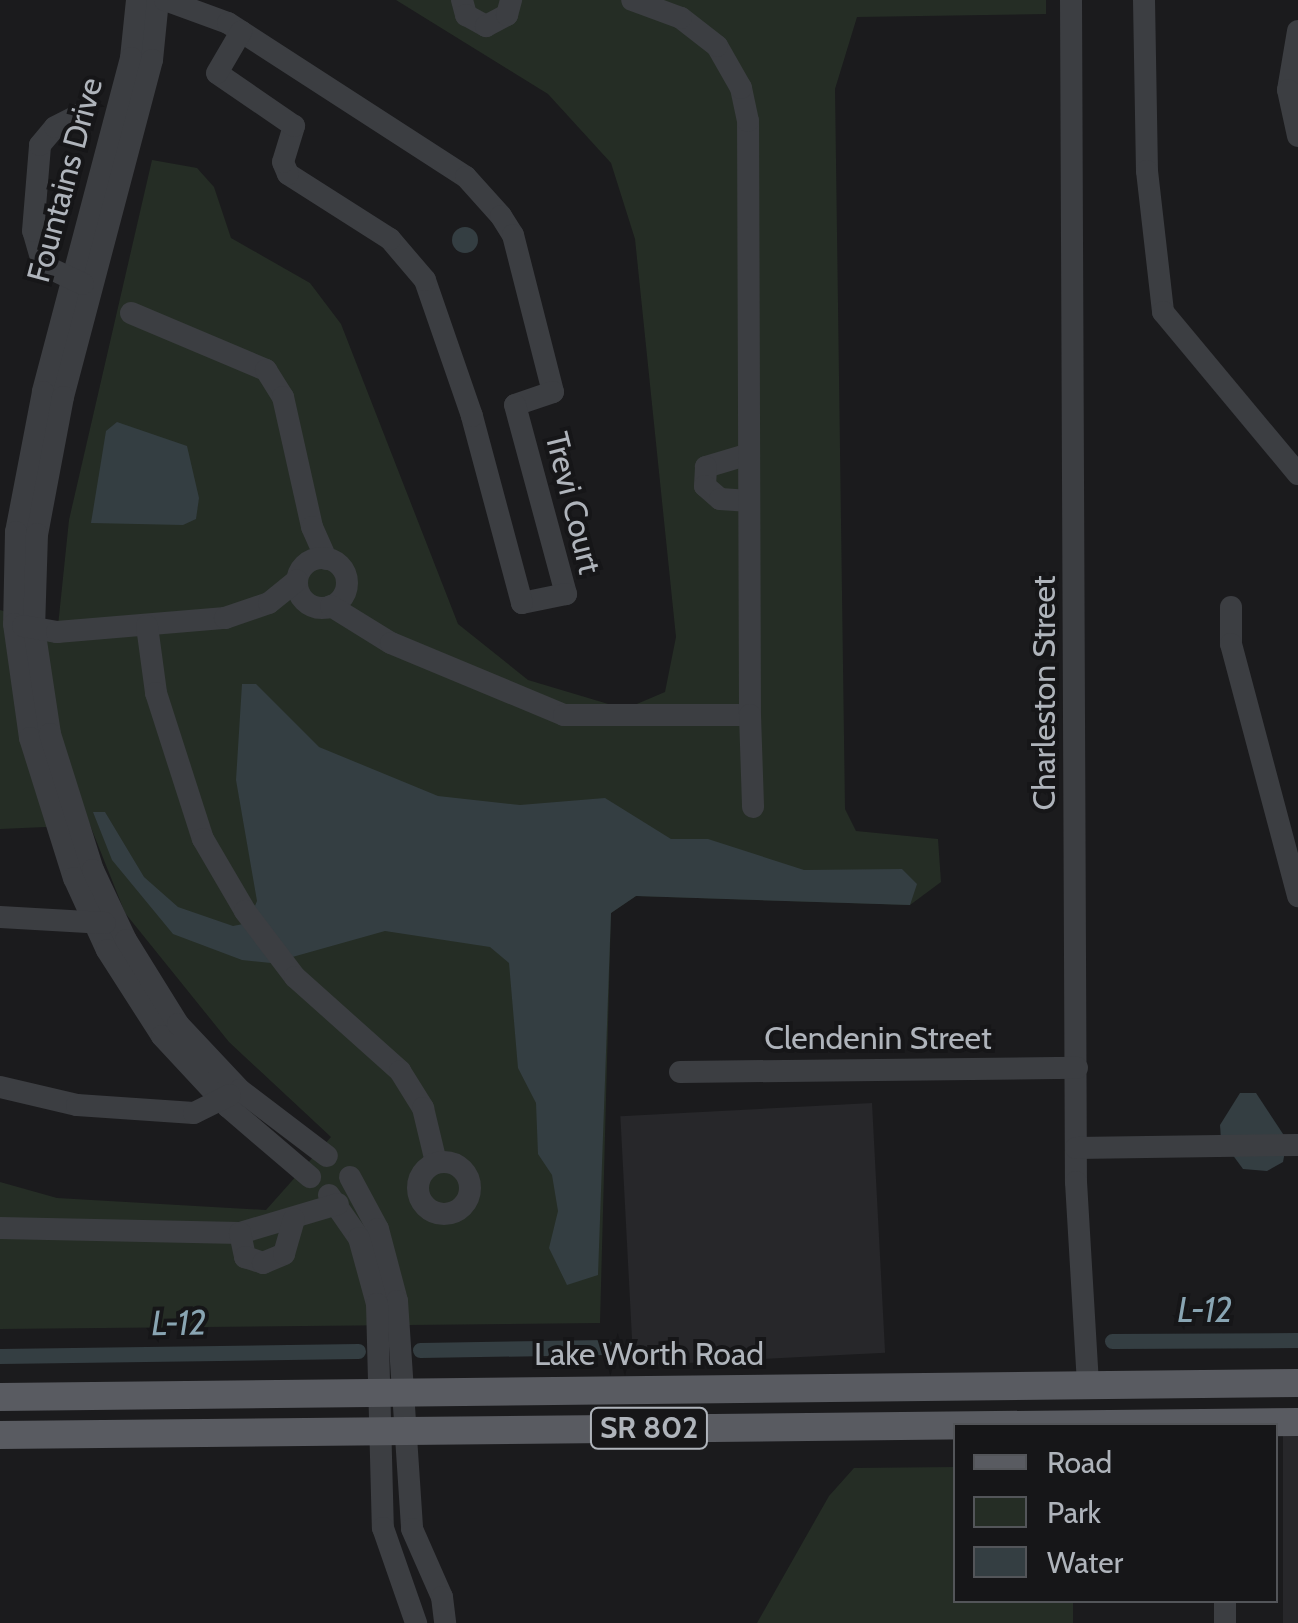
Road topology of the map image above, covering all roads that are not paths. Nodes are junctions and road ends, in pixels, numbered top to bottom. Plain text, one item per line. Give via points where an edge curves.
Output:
1 (137, 0) edge
2 (161, 0) edge
3 (462, 0) edge
4 (511, 0) edge
5 (632, 0) edge
6 (1071, 0) edge
7 (1144, 0) edge
8 (1298, 31) edge
9 (241, 32) junction
10 (84, 113) dead end
11 (1298, 136) edge
12 (82, 283) junction
13 (132, 313) dead end
14 (746, 455) junction
15 (1298, 474) edge
16 (746, 500) junction
17 (310, 567) junction
18 (347, 587) junction
19 (269, 602) junction
20 (320, 605) junction
21 (1231, 607) dead end
22 (364, 621) junction
23 (16, 624) edge
24 (147, 626) junction
25 (750, 715) junction
26 (754, 807) dead end
27 (1298, 896) edge
28 (0, 918) edge
29 (107, 923) junction
30 (1077, 1068) junction
31 (680, 1072) dead end
32 (0, 1087) edge
33 (230, 1095) junction
34 (1298, 1146) edge
35 (1076, 1148) junction
36 (327, 1156) dead end
37 (436, 1162) dead end
38 (350, 1176) dead end
39 (310, 1177) dead end
40 (294, 1219) junction
41 (0, 1228) edge
42 (240, 1233) junction
43 (377, 1258) junction
44 (1298, 1382) edge
45 (1220, 1384) junction
46 (1088, 1386) junction
47 (392, 1391) junction
48 (0, 1397) edge
49 (1298, 1422) edge
50 (1221, 1423) edge
51 (1260, 1423) edge
52 (953, 1426) edge
53 (391, 1431) junction
54 (0, 1436) edge
55 (416, 1623) edge
56 (445, 1623) edge

1 - 12 street, Fountains Drive via 131,58
2 - 9 street, Trevi Court
2 - 12 street, Fountains Drive via 152,60
3 - 4 street via 472,20 486,26 501,21
5 - 14 street via 681,18 716,46 741,88 748,121 750,266
6 - 30 street, Charleston Street
7 - 15 street via 1148,170 1162,312
8 - 11 street via 1288,90
9 - 9 street, Trevi Court via 217,73 294,126 282,162 288,174 390,239 425,280 472,416 522,602 566,594 515,405 553,392 513,235 466,177
10 - 12 street via 44,135 34,202 42,266
12 - 23 street, Fountains Drive
13 - 17 street via 266,370 282,397 312,528
14 - 16 street
14 - 16 street via 706,467 706,486 720,499
16 - 25 street
17 - 18 street via 340,566
17 - 19 street
17 - 20 street
18 - 20 street
18 - 22 street
19 - 20 street
19 - 24 street via 225,618
20 - 22 street
21 - 27 street via 1231,644
22 - 25 street via 391,642 564,715
23 - 24 street
23 - 29 street, Fountains Drive
24 - 37 street via 156,693 203,839 295,977 400,1070 423,1108
25 - 26 street
28 - 29 street
29 - 33 street, Fountains Drive
30 - 31 street, Clendenin Street
30 - 35 street, Charleston Street
32 - 33 street via 78,1105 194,1112
33 - 36 street, Fountains Drive
33 - 39 street, Fountains Drive
34 - 35 street
35 - 46 street, Charleston Street
38 - 43 street
40 - 42 street
40 - 42 street via 284,1254 263,1264 245,1257
40 - 43 street via 334,1199
41 - 42 street
43 - 47 street via 397,1302
44 - 45 main road, Lake Worth Road / SR 802
45 - 46 main road, Lake Worth Road / SR 802
45 - 50 street
46 - 47 main road, Lake Worth Road / SR 802
47 - 48 main road, Lake Worth Road / SR 802
47 - 53 street
49 - 51 main road, SR 802
52 - 53 main road, SR 802
53 - 54 main road, SR 802
53 - 55 street via 383,1528
53 - 56 street via 412,1529 442,1596

